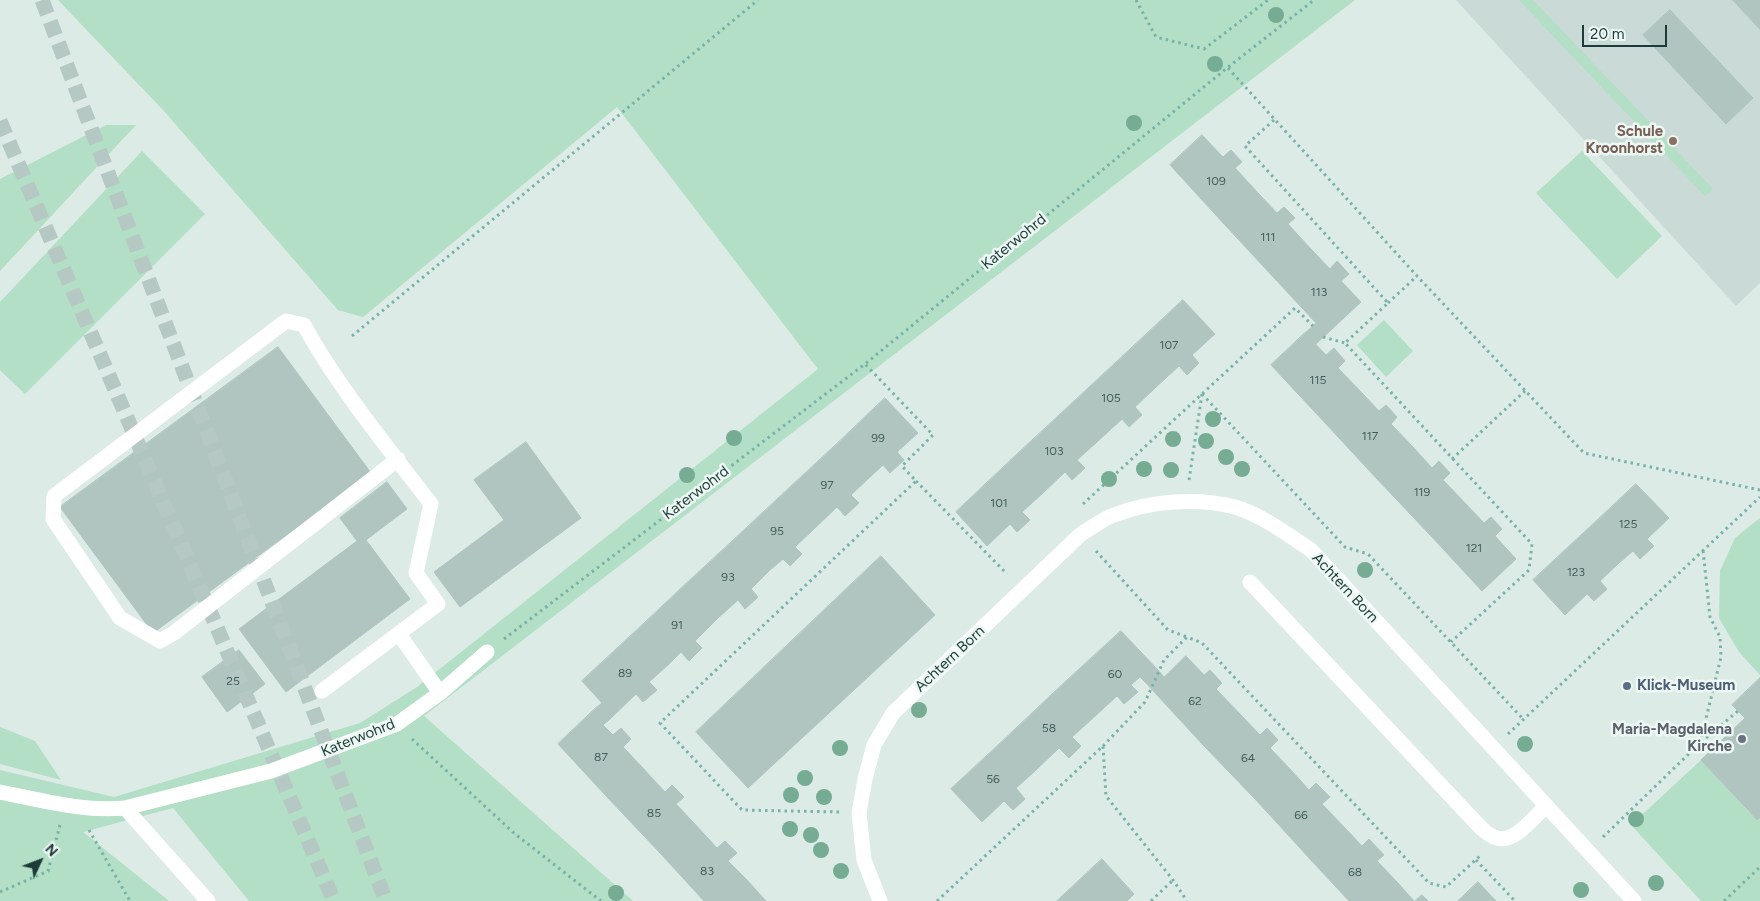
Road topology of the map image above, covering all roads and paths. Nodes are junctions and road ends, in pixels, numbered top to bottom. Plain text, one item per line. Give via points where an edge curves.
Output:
1 (758, 0) edge
2 (1136, 0) edge
3 (1268, 0) edge
4 (1314, 0) edge
5 (1228, 68) junction
6 (1274, 120) junction
7 (1417, 276) junction
8 (1388, 303) junction
9 (1313, 326) dead end
10 (352, 336) dead end
11 (1323, 337) dead end
12 (1345, 343) junction
13 (864, 364) junction
14 (1525, 391) junction
15 (1202, 394) junction
16 (398, 459) junction
17 (1452, 459) junction
18 (916, 481) junction
19 (1760, 490) edge
20 (1760, 497) edge
21 (1186, 501) junction
22 (1082, 505) dead end
23 (1081, 534) junction
24 (1703, 550) junction
25 (1250, 582) dead end
26 (1022, 591) junction
27 (399, 634) junction
28 (1187, 638) junction
29 (1451, 642) junction
30 (487, 652) joint
31 (322, 690) dead end
32 (440, 692) junction
33 (1738, 711) dead end
34 (1524, 720) junction
35 (397, 724) junction
36 (1700, 744) junction
37 (1103, 746) junction
38 (1493, 748) junction
39 (0, 792) edge
40 (70, 806) junction
41 (1546, 806) junction
42 (125, 808) junction
43 (859, 813) junction
44 (1588, 851) junction
45 (1760, 867) edge
46 (1173, 880) junction
47 (0, 892) edge
48 (130, 901) edge
49 (208, 901) edge
50 (601, 901) edge
51 (880, 901) edge
52 (937, 901) edge
53 (1151, 901) edge
54 (1187, 901) edge
55 (1515, 901) edge
56 (1634, 901) edge
57 (1724, 901) edge

1 - 10 path
2 - 3 path via 1156,36 1204,49
4 - 5 path, Katerwohrd
5 - 6 path
5 - 13 path, Katerwohrd
6 - 7 path
6 - 8 path via 1245,146
7 - 8 path
7 - 14 path
8 - 12 path
9 - 15 path via 1295,308
11 - 12 path
12 - 17 path
13 - 18 path via 933,435 902,466
13 - 30 path, Katerwohrd
14 - 17 path
14 - 19 path via 1584,453
15 - 21 path
15 - 22 path
15 - 29 path via 1345,546 1368,554
16 - 16 street via 321,357 304,325 286,321 54,496 53,519 120,618 160,641 174,634
16 - 27 street via 431,504 416,573 438,604
17 - 29 path via 1532,544 1529,570
18 - 26 path
18 - 43 path via 660,723 742,810
20 - 24 path
21 - 23 street, Achtern Born via 1139,507 1112,515
21 - 38 street, Achtern Born via 1235,507 1272,524 1311,550
23 - 26 street, Achtern Born
23 - 28 path via 1168,630
24 - 34 path
24 - 36 path via 1710,617 1720,637 1721,657
25 - 41 street via 1480,828 1494,837 1506,838 1516,834
26 - 43 street, Achtern Born via 893,713 874,745
27 - 31 street
27 - 32 street
28 - 37 path via 1164,660 1145,702
28 - 55 path via 1202,643 1429,883 1446,887 1476,860
29 - 34 path
30 - 32 street, Katerwohrd
32 - 35 street, Katerwohrd
33 - 36 path
34 - 38 path
35 - 42 street, Katerwohrd via 271,772
35 - 50 path via 515,834
36 - 44 path
37 - 46 path via 1106,796
37 - 52 path
38 - 41 street, Achtern Born
39 - 40 street, Katerwohrd
40 - 42 street, Katerwohrd
40 - 47 path via 48,871
40 - 48 path
41 - 44 street, Achtern Born
42 - 49 street
43 - 51 street, Achtern Born via 864,860
44 - 56 street, Achtern Born
45 - 57 path
46 - 53 path
46 - 54 path

